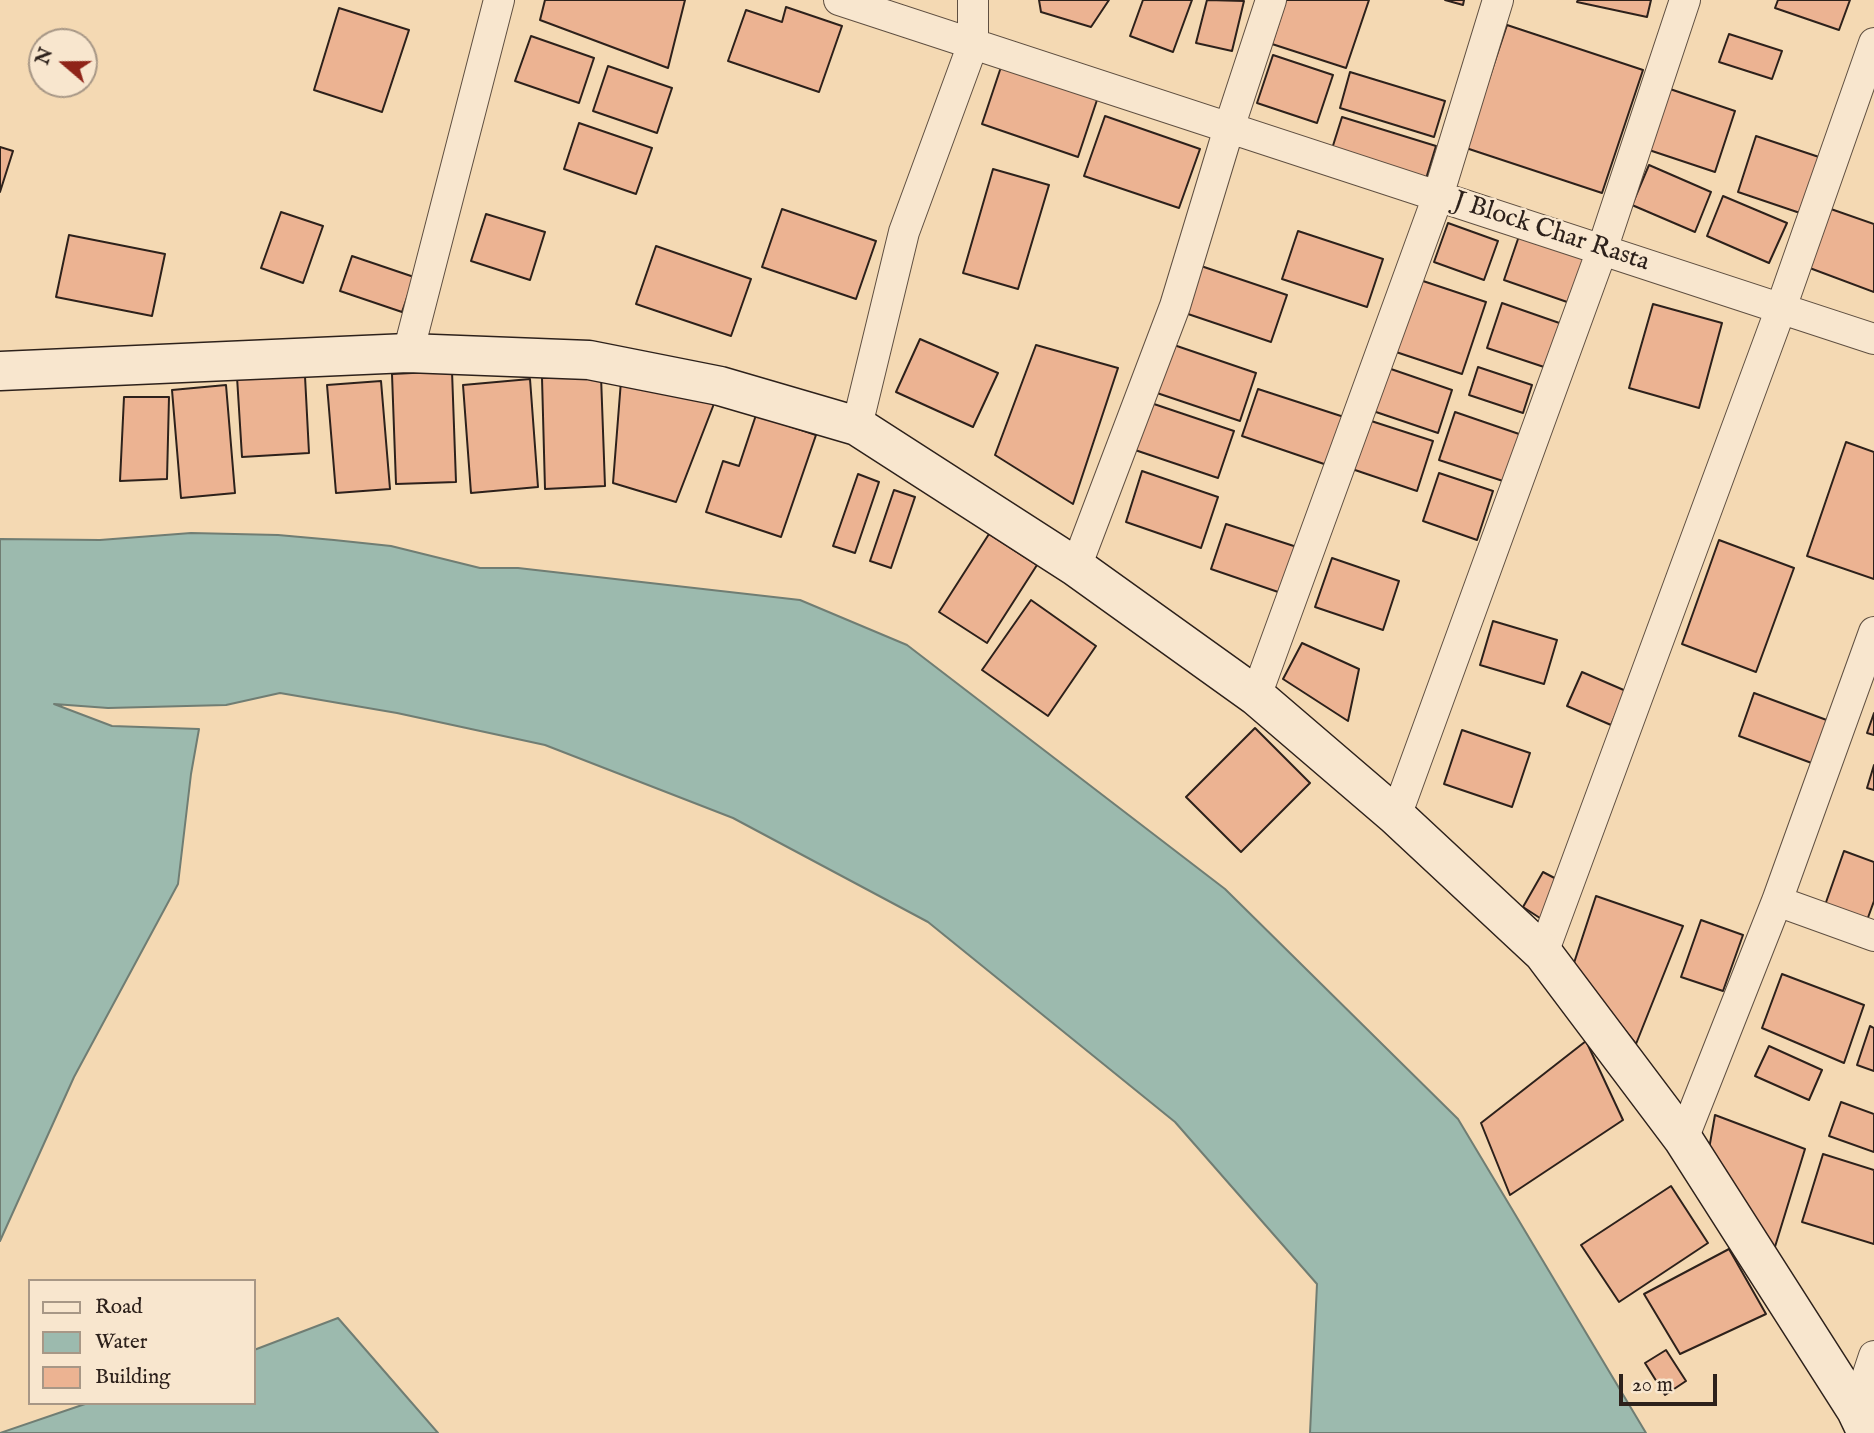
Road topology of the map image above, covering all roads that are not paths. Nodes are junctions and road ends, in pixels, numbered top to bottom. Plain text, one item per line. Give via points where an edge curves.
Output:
1 (499, 0) edge
2 (839, 0) edge
3 (973, 0) edge
4 (1271, 0) edge
5 (1498, 0) edge
6 (1685, 0) edge
7 (1874, 43) edge
8 (973, 44) junction
9 (1229, 128) junction
10 (1438, 196) junction
11 (1602, 250) junction
12 (1781, 308) junction
13 (1874, 339) edge
14 (408, 353) junction
15 (0, 371) edge
16 (857, 426) junction
17 (1076, 567) junction
18 (1874, 632) edge
19 (1256, 696) junction
20 (1396, 816) junction
21 (1777, 901) junction
22 (1874, 936) edge
23 (1543, 953) junction
24 (1684, 1139) junction
25 (1874, 1356) edge
26 (1866, 1419) edge

1 - 14 street
2 - 8 street, J Block Char Rasta
3 - 8 street
4 - 9 street
5 - 10 street
6 - 11 street
7 - 12 street
8 - 9 street, J Block Char Rasta
8 - 16 street via 904,232
9 - 10 street, J Block Char Rasta
9 - 17 street via 1175,306
10 - 11 street, J Block Char Rasta
10 - 19 street
11 - 12 street, J Block Char Rasta
11 - 20 street
12 - 13 street, J Block Char Rasta
12 - 23 street
14 - 15 street
14 - 16 street via 589,359 720,386
16 - 17 street
17 - 19 street
18 - 21 street
19 - 20 street
20 - 23 street
21 - 22 street
21 - 24 street
23 - 24 street
24 - 26 street
25 - 26 street

